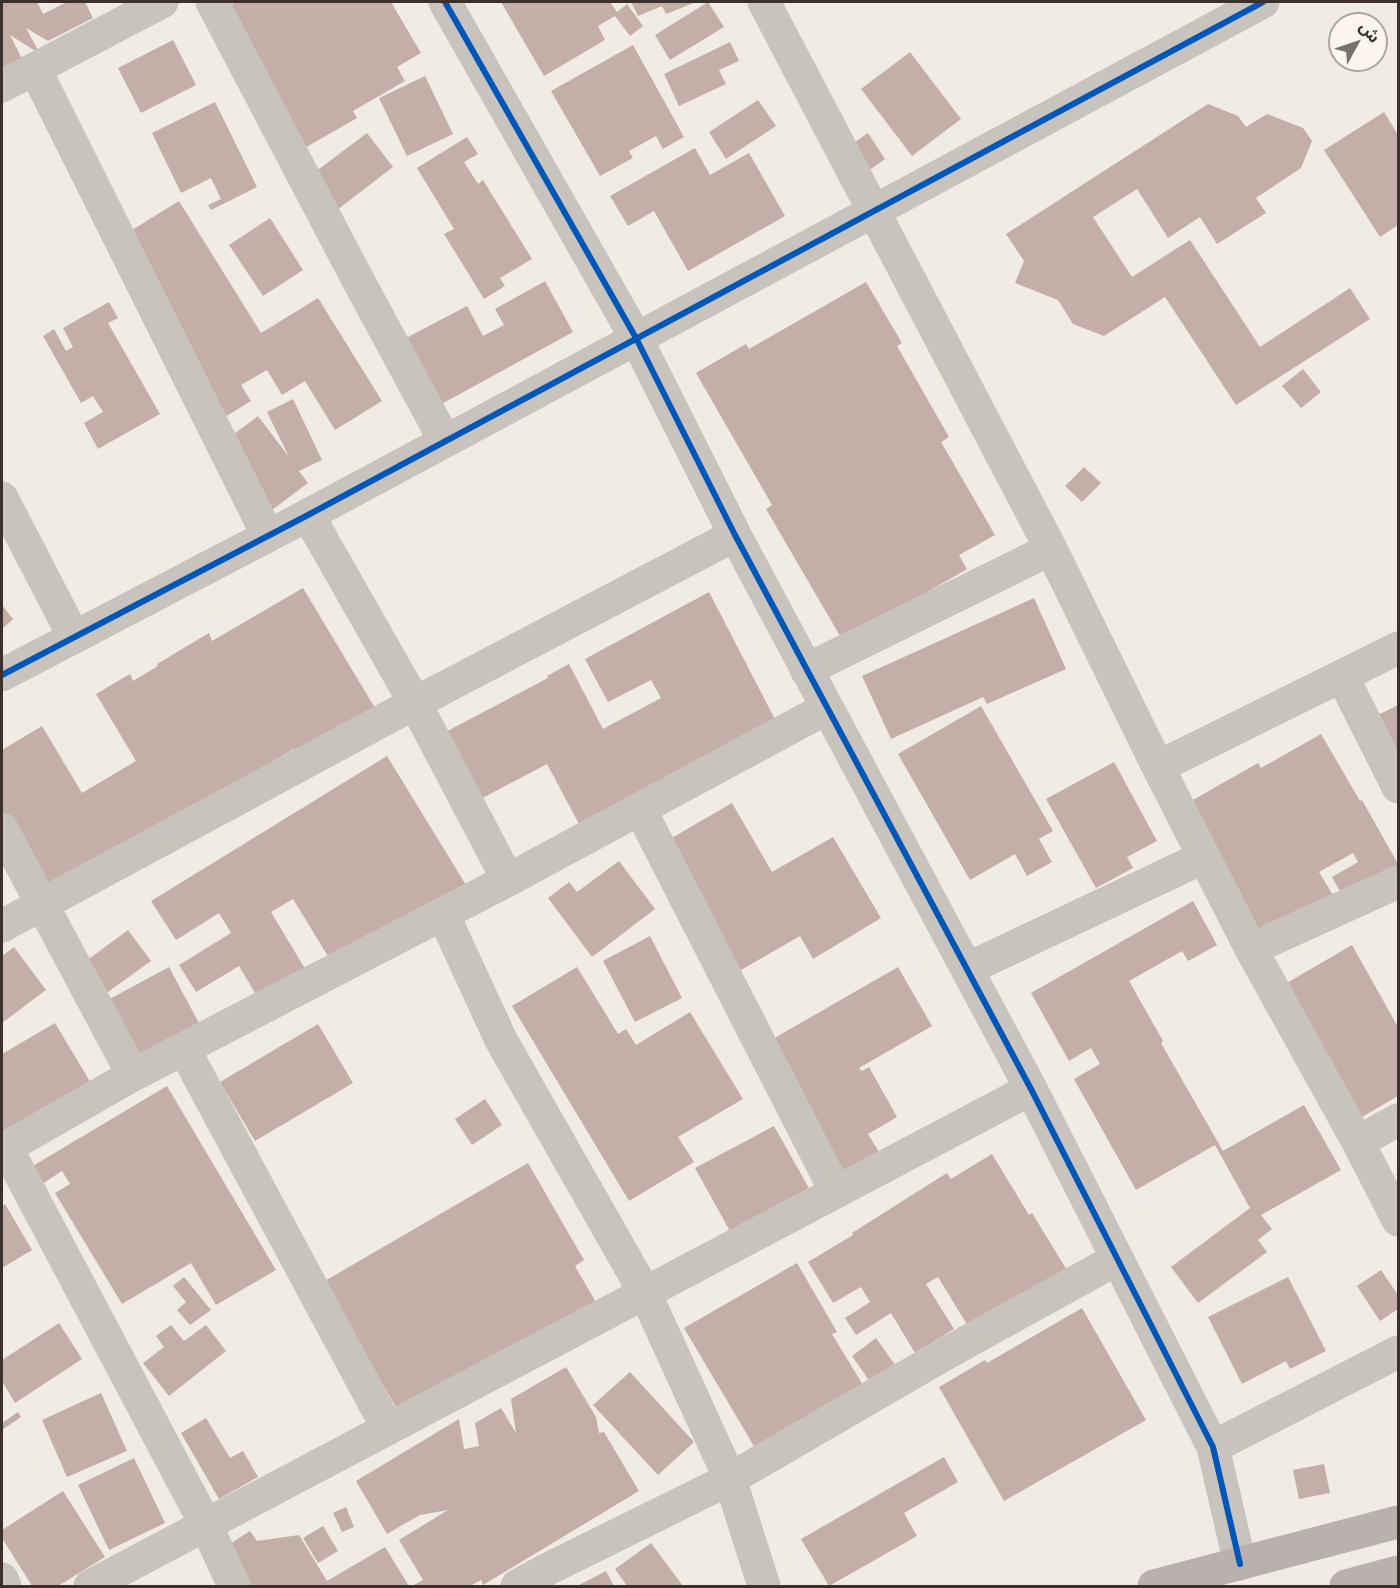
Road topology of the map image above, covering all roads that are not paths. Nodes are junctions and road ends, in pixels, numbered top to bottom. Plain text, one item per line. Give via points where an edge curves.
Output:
1 (162, 2) edge
2 (212, 2) edge
3 (445, 2) edge
4 (764, 2) edge
5 (1263, 2) edge
6 (129, 9) edge
7 (34, 69) junction
8 (2, 86) edge
9 (873, 210) junction
10 (636, 338) junction
11 (445, 441) junction
12 (2, 498) edge
13 (308, 515) junction
14 (268, 536) junction
15 (735, 536) junction
16 (1051, 549) junction
17 (74, 637) junction
18 (1398, 648) edge
19 (806, 669) junction
20 (2, 675) edge
21 (1342, 676) junction
22 (415, 703) junction
23 (827, 708) junction
24 (1158, 767) junction
25 (1398, 787) edge
26 (640, 809) junction
27 (2, 829) edge
28 (1204, 856) junction
29 (508, 880) junction
30 (1398, 882) edge
31 (41, 905) junction
32 (443, 914) junction
33 (2, 926) edge
34 (1251, 949) junction
35 (967, 969) junction
36 (184, 1049) junction
37 (133, 1075) junction
38 (1031, 1089) junction
39 (1398, 1120) edge
40 (1358, 1142) junction
41 (4, 1149) edge
42 (836, 1192) junction
43 (1398, 1220) edge
44 (1117, 1259) junction
45 (645, 1293) junction
46 (1398, 1352) edge
47 (388, 1429) junction
48 (1213, 1447) junction
49 (730, 1479) junction
50 (1398, 1522) edge
51 (206, 1525) junction
52 (1240, 1564) junction
53 (1398, 1572) edge
54 (2, 1579) edge
55 (5, 1587) edge
56 (90, 1587) edge
57 (234, 1587) edge
58 (517, 1587) edge
59 (764, 1587) edge
60 (1154, 1587) edge
61 (1346, 1587) edge

1 - 6 street
2 - 11 street
3 - 10 street
4 - 9 street
5 - 9 street
6 - 7 street
7 - 8 street
7 - 14 street
9 - 10 street
9 - 16 street
10 - 11 street
10 - 15 street
11 - 13 street
12 - 17 street
13 - 14 street
13 - 22 street
14 - 17 street
15 - 19 street
15 - 22 street
16 - 19 street
16 - 24 street
17 - 20 street
18 - 21 street
19 - 23 street
21 - 24 street
21 - 25 street
22 - 29 street
22 - 31 street
23 - 26 street
23 - 35 street
24 - 28 street
26 - 29 street
26 - 42 street
27 - 31 street
28 - 34 street
28 - 35 street
29 - 32 street
30 - 34 street
31 - 33 street
31 - 37 street
32 - 36 street
32 - 45 street via 501,1040
34 - 40 street
35 - 38 street
36 - 37 street
36 - 47 street
37 - 41 street
38 - 42 street
38 - 44 street
39 - 40 street
40 - 43 street
41 - 51 street
42 - 45 street
44 - 48 street
44 - 49 street
45 - 47 street
45 - 49 street
46 - 48 street
47 - 51 street
48 - 52 street
49 - 58 street
49 - 59 street
50 - 52 main road
51 - 56 street
51 - 57 street
52 - 60 main road
53 - 61 main road
54 - 55 street

